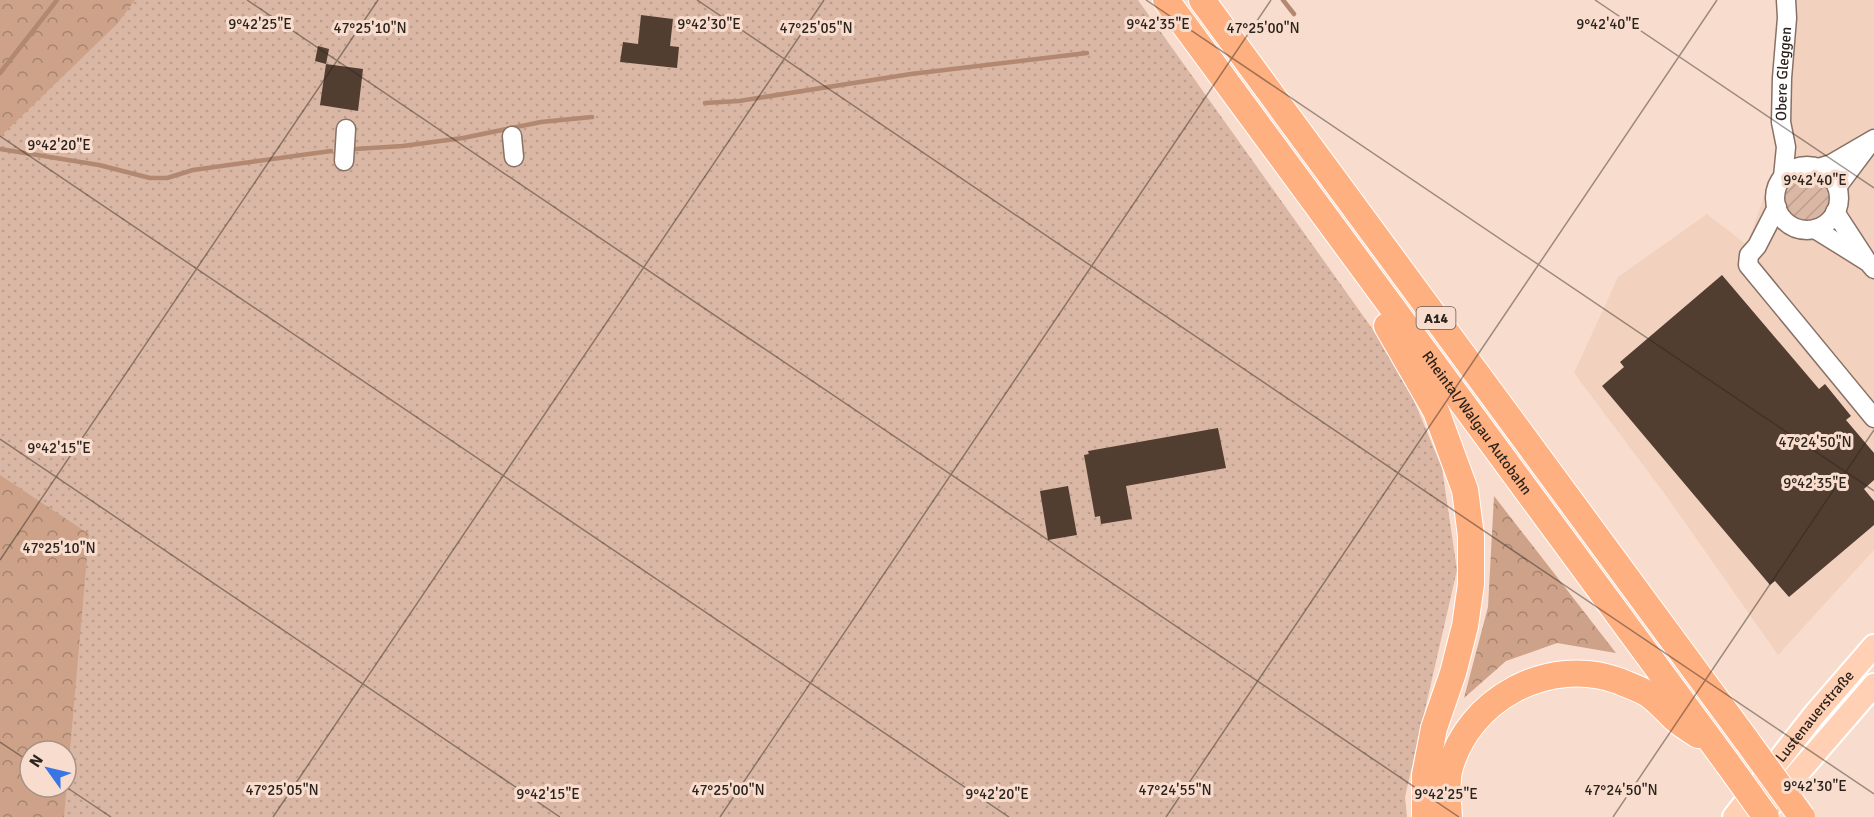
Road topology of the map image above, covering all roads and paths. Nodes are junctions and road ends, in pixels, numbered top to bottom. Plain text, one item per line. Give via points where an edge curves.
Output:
1 (1166, 0) edge
2 (1202, 0) edge
3 (1786, 0) edge
4 (346, 129) dead end
5 (512, 136) dead end
6 (1872, 141) edge
7 (1786, 147) junction
8 (514, 157) dead end
9 (344, 161) dead end
10 (1813, 167) junction
11 (1783, 177) junction
12 (1837, 187) junction
13 (1777, 207) junction
14 (1835, 212) junction
15 (1794, 227) junction
16 (1815, 229) junction
17 (1347, 246) junction
18 (1756, 246) junction
19 (1871, 266) edge
20 (1874, 418) edge
21 (1874, 646) edge
22 (1874, 685) edge
23 (1723, 757) junction
24 (1438, 768) junction
25 (1436, 809) edge
26 (1734, 817) edge
27 (1760, 817) edge
28 (1766, 817) edge
29 (1802, 817) edge

1 - 17 highway, Rheintal/Walgau Autobahn / A14
2 - 29 highway, Rheintal/Walgau Autobahn / A14, bridge
3 - 7 street, Obere Gleggen via 1781,122
4 - 9 street
5 - 8 street
6 - 10 street via 1831,164
6 - 12 street
7 - 10 street
7 - 11 street, Obere Gleggen
10 - 11 street via 1798,167
10 - 12 street via 1826,172
11 - 13 street via 1776,192
12 - 14 street
13 - 15 street
13 - 18 street
14 - 16 street
14 - 19 street
15 - 16 street
15 - 18 street
16 - 19 street
17 - 23 highway, Rheintal/Walgau Autobahn / A14
17 - 24 highway via 1361,288 1436,411 1465,490 1471,536 1471,584 1453,673 1434,728
18 - 20 street via 1748,265
21 - 26 main road, Lustenauerstraße
22 - 27 main road, Lustenauerstraße
23 - 24 highway via 1648,694 1617,680 1583,673 1553,675 1523,684 1495,701 1472,724 1456,753
23 - 28 highway, Rheintal/Walgau Autobahn / A14, bridge
24 - 25 highway

